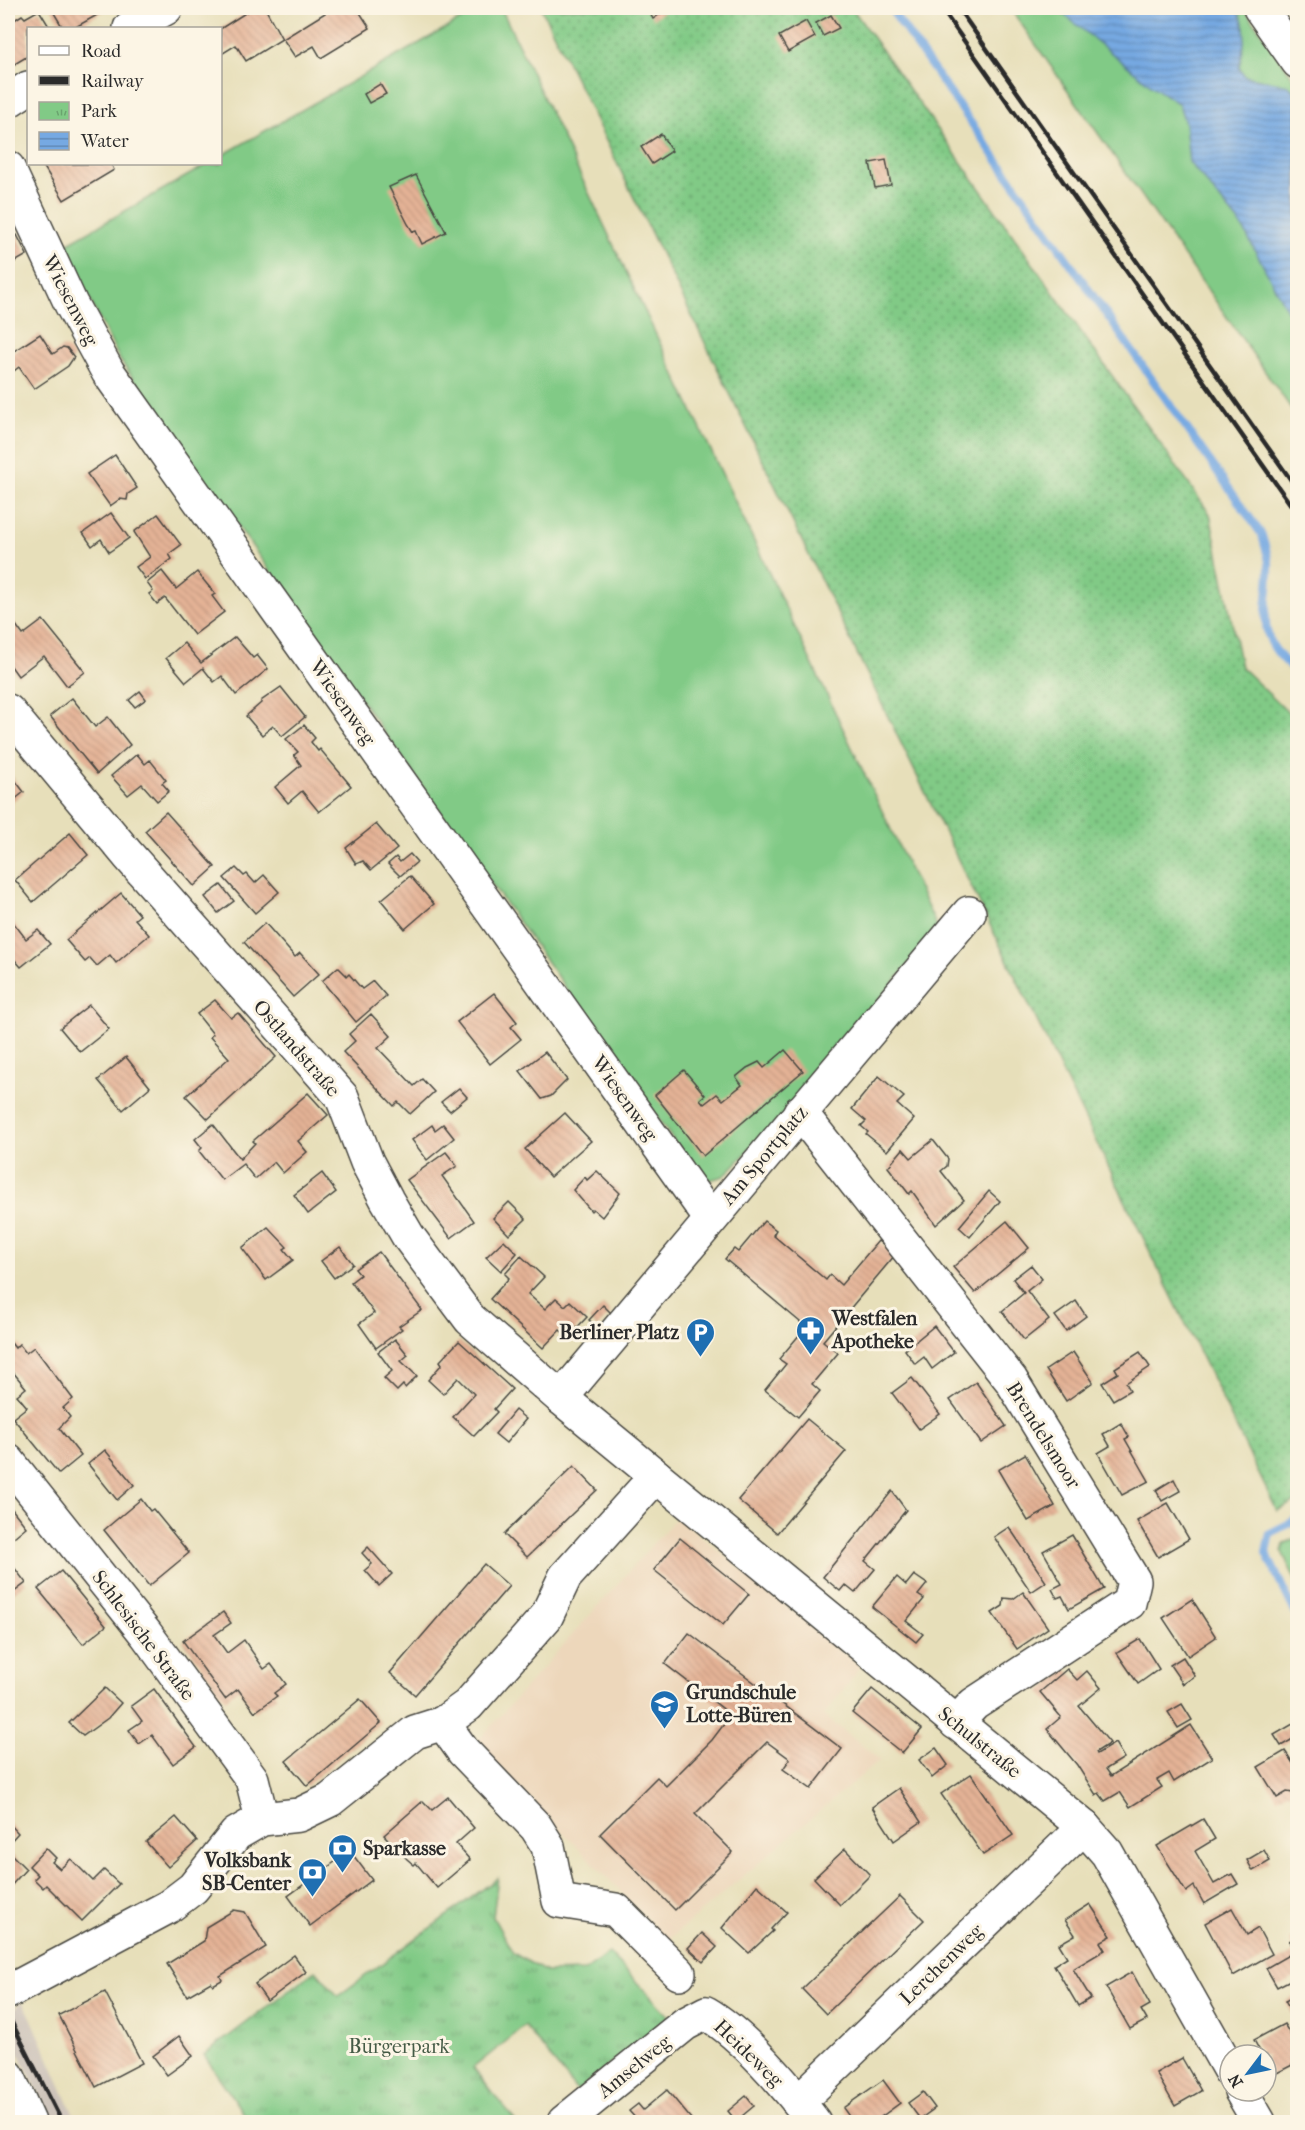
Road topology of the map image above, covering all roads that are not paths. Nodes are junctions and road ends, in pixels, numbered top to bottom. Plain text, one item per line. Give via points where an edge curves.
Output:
1 (166, 8) edge
2 (1260, 8) edge
3 (132, 27) edge
4 (1292, 44) edge
5 (27, 89) edge
6 (8, 101) edge
7 (8, 168) edge
8 (8, 711) edge
9 (969, 913) dead end
10 (800, 1112) junction
11 (710, 1218) junction
12 (561, 1398) junction
13 (8, 1461) edge
14 (656, 1476) junction
15 (443, 1723) junction
16 (956, 1723) junction
17 (262, 1819) junction
18 (1084, 1827) junction
19 (680, 1973) dead end
20 (8, 1992) edge
21 (706, 2013) joint
22 (1218, 2050) edge
23 (8, 2076) edge
24 (1248, 2103) edge
25 (806, 2112) edge
26 (29, 2122) edge
27 (564, 2122) edge
28 (1259, 2122) edge

1 - 3 street
2 - 4 street
5 - 6 street
7 - 11 street, Wiesenweg via 71,304 108,372
8 - 12 street, Ostlandstraße via 128,855 342,1098 387,1200 408,1236 470,1319
9 - 10 street, Am Sportplatz
10 - 11 street, Am Sportplatz
10 - 16 street, Brendelsmoor via 1011,1380 1134,1581 1129,1603 974,1704
11 - 12 street, Am Sportplatz
12 - 14 street
13 - 17 street, Schlesische Straße via 146,1634 252,1779
14 - 15 street via 565,1577 546,1617 468,1705
14 - 16 street, Schulstraße
15 - 17 street via 415,1732 330,1800 299,1815
15 - 19 street via 463,1751 536,1827 548,1846 559,1901 616,1911
16 - 18 street, Schulstraße
17 - 20 street via 236,1834 193,1888 168,1907
18 - 22 street, Schulstraße via 1107,1853
18 - 25 street, Lerchenweg
21 - 25 street, Heideweg via 723,2023
21 - 27 street, Amselweg via 685,2024
23 - 26 street
24 - 28 street

